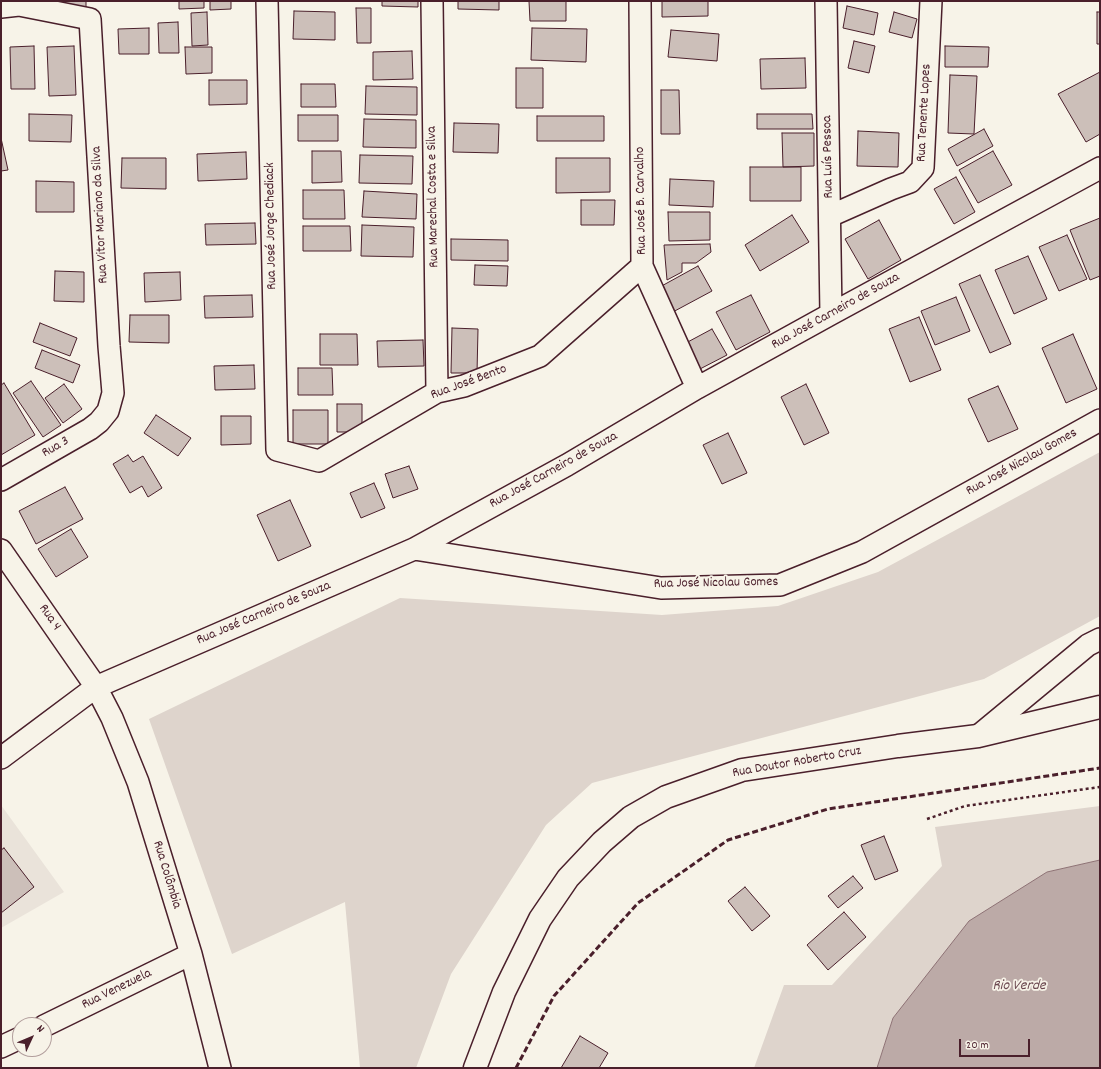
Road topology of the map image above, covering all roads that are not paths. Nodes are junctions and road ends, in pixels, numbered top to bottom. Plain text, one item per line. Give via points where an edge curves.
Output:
1 (266, 1) edge
2 (432, 1) edge
3 (640, 1) edge
4 (826, 1) edge
5 (931, 1) edge
6 (13, 4) edge
7 (1100, 168) edge
8 (830, 216) junction
9 (642, 266) junction
10 (831, 314) junction
11 (697, 388) junction
12 (436, 392) junction
13 (108, 411) joint
14 (1100, 420) edge
15 (277, 450) joint
16 (1, 480) edge
17 (414, 549) junction
18 (1, 550) edge
19 (1100, 639) edge
20 (96, 687) junction
21 (1100, 707) edge
22 (978, 736) junction
23 (1, 758) edge
24 (191, 954) junction
25 (52, 1022) edge
26 (12, 1042) edge
27 (1, 1047) edge
28 (220, 1068) edge
29 (475, 1068) edge

1 - 15 street, Rua José Jorge Chediack
2 - 12 street, Rua Marechal Costa e Silva
3 - 9 street, Rua José B. Carvalho
4 - 8 street, Rua Luís Pessoa
5 - 8 street, Rua Tenente Lopes via 923,168 910,182
6 - 13 street, Rua Vitor Mariano da Silva via 90,19 113,393
7 - 10 street, Rua José Carneiro de Souza
8 - 10 street, Rua Luís Pessoa
9 - 11 street, Rua José B. Carvalho
9 - 12 street, Rua José Bento via 540,356 464,386
10 - 11 street, Rua José Carneiro de Souza
11 - 17 street, Rua José Carneiro de Souza via 567,465
12 - 15 street, Rua José Bento via 319,461
13 - 16 street, Rua 3 via 90,429
14 - 17 street, Rua José Nicolau Gomes via 862,552 780,585 661,588
17 - 20 street, Rua José Carneiro de Souza
18 - 20 street, Rua 4
19 - 22 street via 1088,645
20 - 23 street, Rua José Carneiro de Souza
20 - 24 street, Rua Colômbia via 112,718 138,782
21 - 22 main road, Rua Doutor Roberto Cruz
22 - 29 main road, Rua Doutor Roberto Cruz via 742,770 666,796 631,817 602,842 568,878 540,919 504,992
24 - 25 street, Rua Venezuela
24 - 28 street, Rua Colômbia
26 - 27 street

